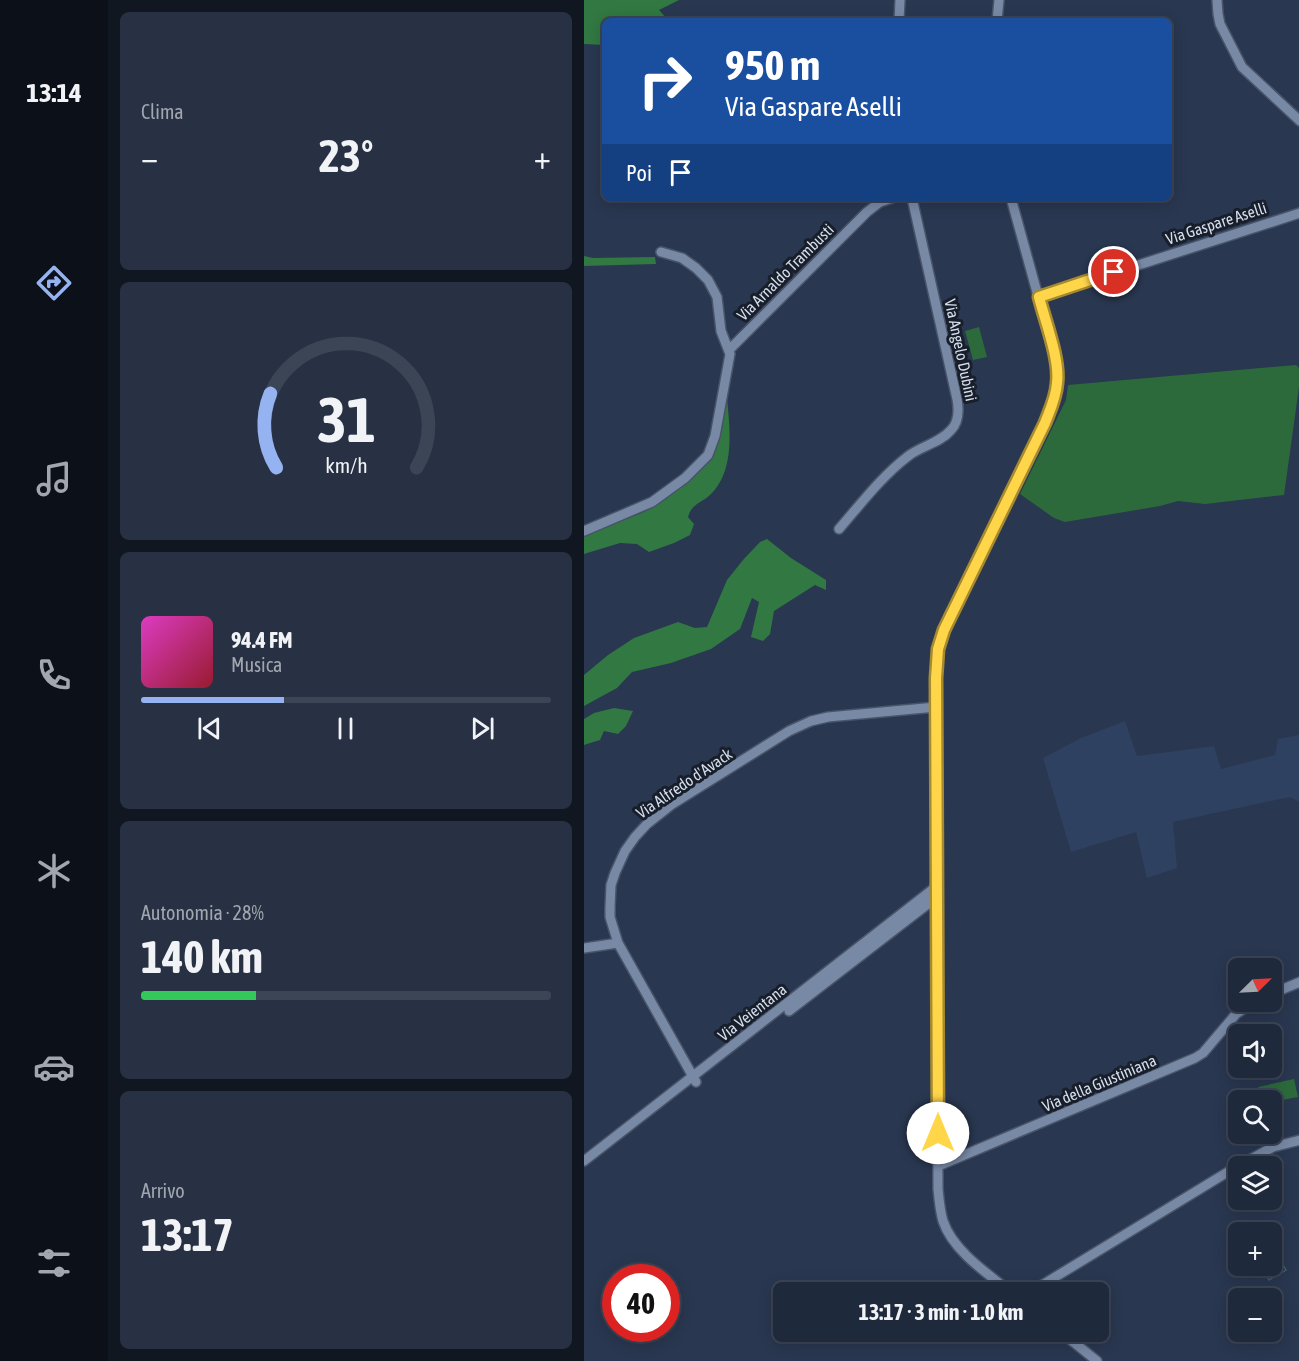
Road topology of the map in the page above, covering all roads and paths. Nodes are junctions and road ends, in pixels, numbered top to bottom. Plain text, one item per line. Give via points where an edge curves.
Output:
1 (900, 0) edge
2 (999, 0) edge
3 (1217, 0) edge
4 (899, 18) edge
5 (997, 18) edge
6 (1300, 121) edge
7 (883, 201) edge
8 (913, 201) edge
9 (1012, 201) edge
10 (1300, 213) edge
11 (661, 252) dead end
12 (1039, 297) junction
13 (729, 350) junction
14 (839, 529) dead end
15 (584, 531) edge
16 (936, 707) junction
17 (937, 886) junction
18 (937, 897) junction
19 (618, 943) junction
20 (584, 948) edge
21 (1300, 982) edge
22 (1282, 989) edge
23 (1239, 1012) edge
24 (694, 1079) junction
25 (1300, 1140) edge
26 (584, 1161) edge
27 (938, 1166) junction
28 (584, 1169) edge
29 (999, 1282) edge
30 (1047, 1282) edge
31 (1073, 1342) edge
32 (1097, 1361) edge

1 - 4 street
2 - 5 street
3 - 6 street via 1220,24 1242,67
7 - 13 street, Via Arnaldo Trambusti via 867,212
8 - 14 street, Via Angelo Dubini via 958,416 946,435 905,458
9 - 12 street
10 - 12 street, Via Gaspare Aselli
11 - 13 street via 689,262 712,286
12 - 16 street via 1058,378 1055,395 942,636 936,663
13 - 15 street via 715,436 705,459 652,501
16 - 17 street
16 - 19 street, Via Alfredo d'Avack via 811,722 790,731 663,811 624,851 615,873 610,907
17 - 18 street
17 - 24 street, Via Veientana
18 - 24 street, Via Veientana
18 - 27 street
19 - 20 street
19 - 24 street, Via Alfredo d'Avack
21 - 22 street
23 - 27 street, Via della Giustiniana via 1195,1059
24 - 26 street, Via Veientana
24 - 28 street, Via Veientana
25 - 30 street via 1258,1154
27 - 29 street via 940,1209 949,1234
31 - 32 street

